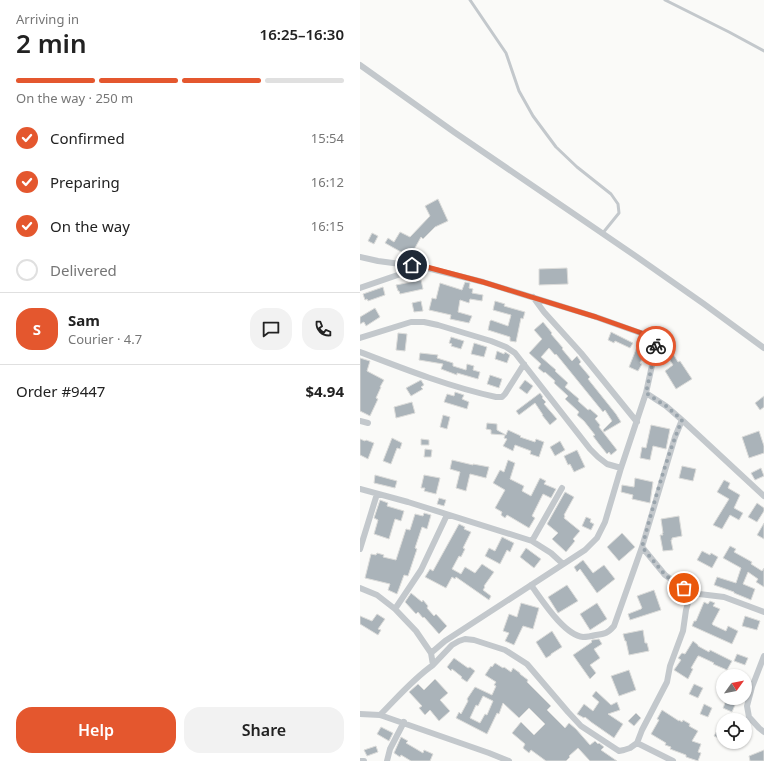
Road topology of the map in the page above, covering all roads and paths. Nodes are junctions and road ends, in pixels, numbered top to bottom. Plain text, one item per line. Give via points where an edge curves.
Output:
1 (470, 0) edge
2 (665, 0) edge
3 (764, 51) edge
4 (360, 65) edge
5 (602, 234) junction
6 (360, 257) edge
7 (423, 266) junction
8 (360, 288) edge
9 (533, 297) junction
10 (360, 338) edge
11 (764, 348) edge
12 (360, 352) edge
13 (524, 364) junction
14 (646, 393) junction
15 (682, 420) junction
16 (360, 421) edge
17 (637, 422) junction
18 (368, 424) dead end
19 (621, 468) junction
20 (562, 488) dead end
21 (360, 489) edge
22 (761, 490) edge
23 (377, 494) junction
24 (764, 496) edge
25 (447, 515) junction
26 (532, 542) junction
27 (642, 547) junction
28 (360, 549) edge
29 (563, 564) junction
30 (531, 585) junction
31 (360, 588) edge
32 (691, 593) junction
33 (395, 609) junction
34 (764, 612) edge
35 (431, 653) junction
36 (764, 656) edge
37 (433, 665) junction
38 (360, 714) edge
39 (380, 715) junction
40 (404, 722) junction
41 (764, 732) edge
42 (637, 743) junction
43 (360, 761) edge
44 (364, 761) edge
45 (387, 761) edge
46 (509, 761) edge
47 (673, 761) edge

1 - 5 lane via 506,53 519,91 533,116 556,147 611,194 618,204 619,213
2 - 3 lane
4 - 5 street
5 - 11 street
6 - 7 street
7 - 8 street
7 - 9 street
9 - 14 street via 650,336 656,347
9 - 17 street
10 - 13 street via 411,322 424,322 506,347
12 - 13 street via 449,384 496,397 505,394
13 - 19 street via 594,453 607,464
14 - 15 street
14 - 17 street
15 - 22 street
15 - 27 street via 672,443
16 - 18 street
17 - 19 street
19 - 29 street via 599,534 585,550
20 - 26 street
21 - 23 street
22 - 24 street
23 - 25 street
23 - 28 street
25 - 26 street
25 - 33 street via 422,570
26 - 29 street via 551,553
27 - 30 street via 614,626 606,634 583,637 574,634 553,615
27 - 32 street via 665,575
29 - 30 street
30 - 35 street via 445,641
31 - 33 street via 377,595
32 - 34 street via 724,597
32 - 42 street via 683,631 667,682
33 - 35 street via 416,631
35 - 37 street
36 - 41 street via 747,706 749,717
37 - 39 street
37 - 42 street via 452,646 465,639 505,650 527,664 581,726 619,750 630,748
38 - 39 street
39 - 40 street
40 - 45 street
40 - 46 street
42 - 47 street
43 - 44 street

